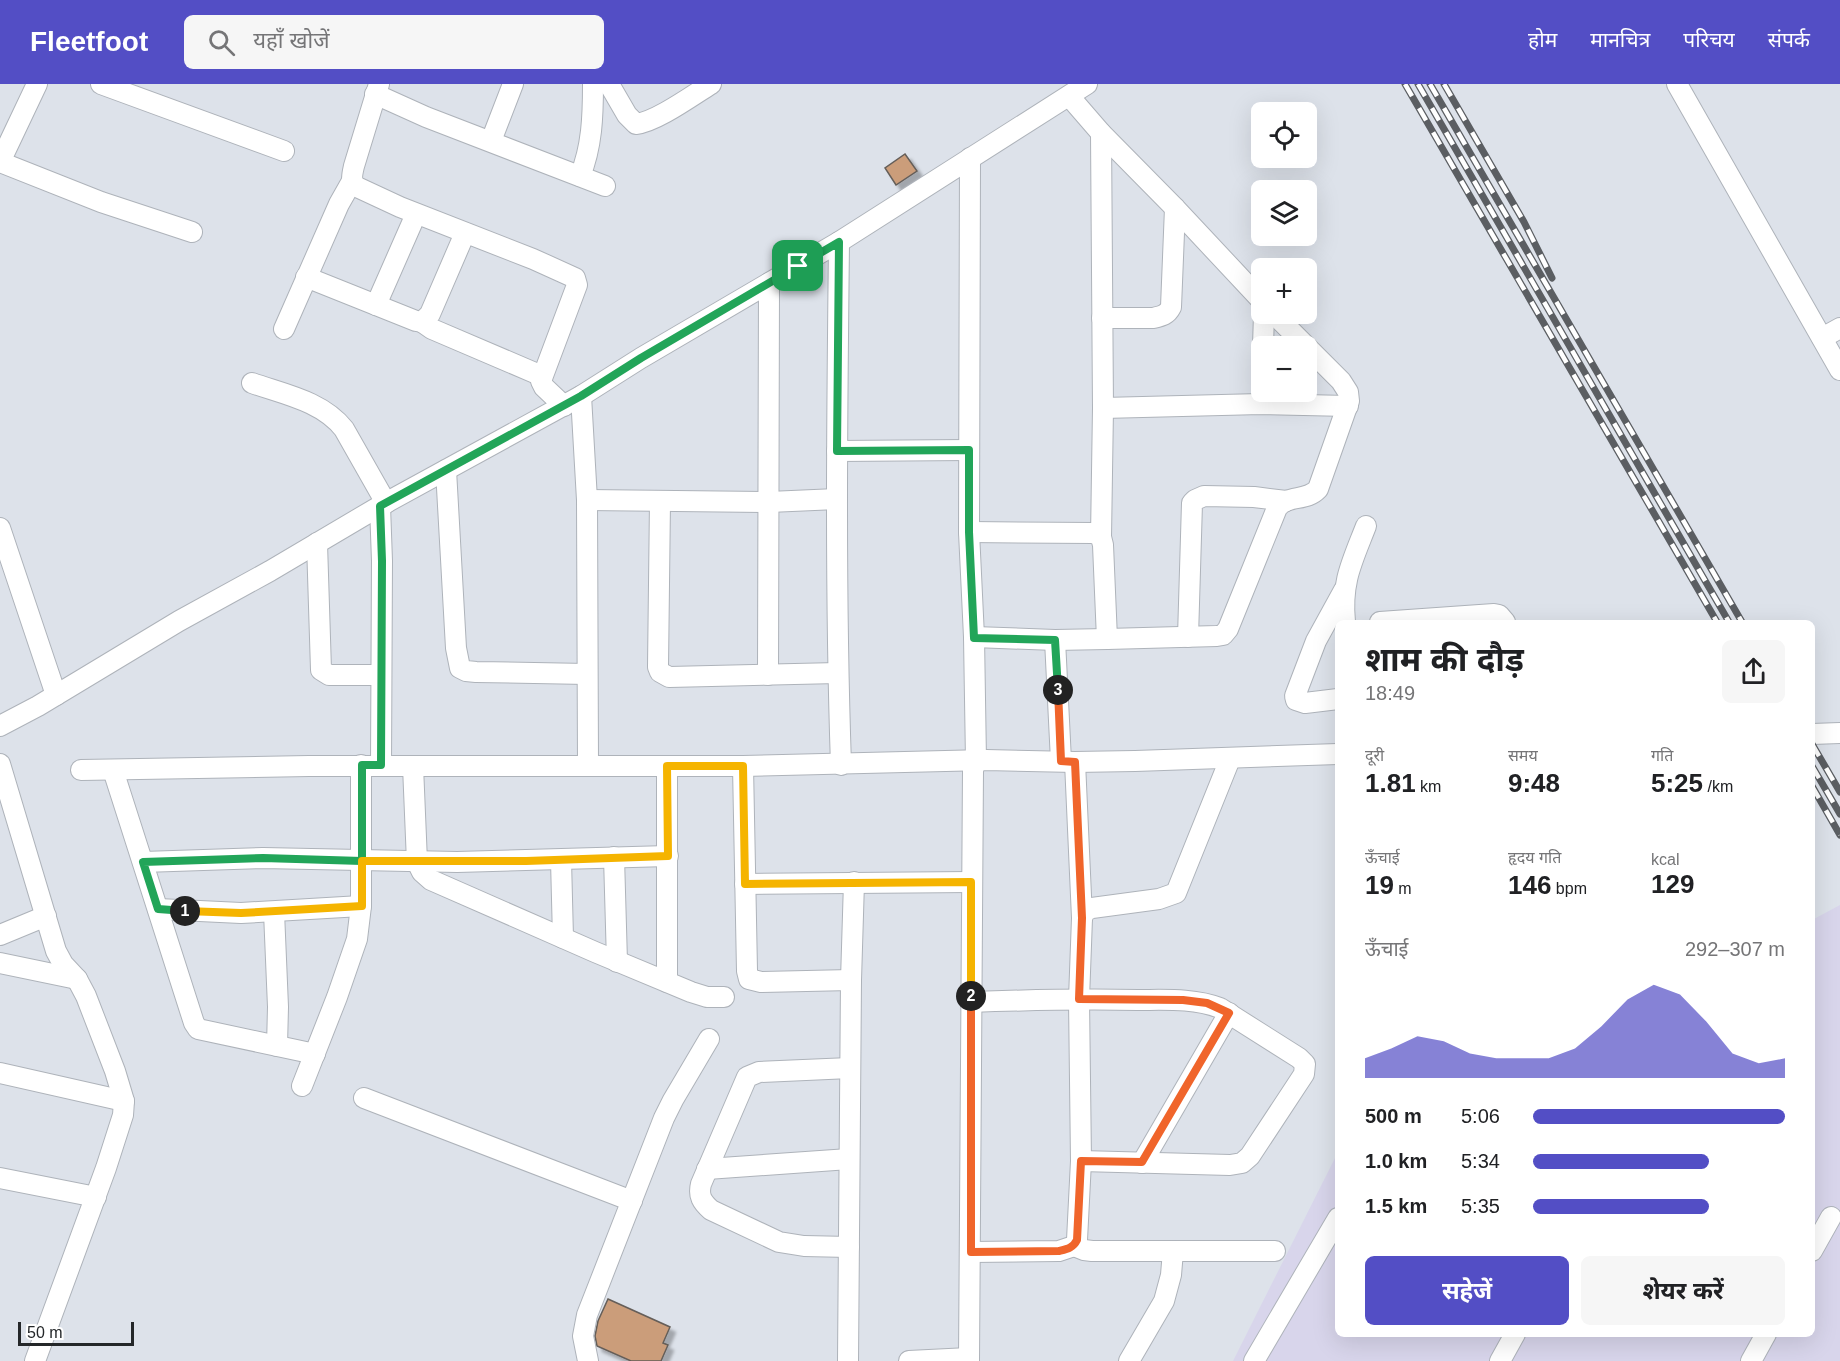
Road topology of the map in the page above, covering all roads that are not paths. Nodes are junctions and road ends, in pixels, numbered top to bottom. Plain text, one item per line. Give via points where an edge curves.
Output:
1 (37, 84) edge
2 (102, 84) edge
3 (513, 84) edge
4 (593, 84) edge
5 (609, 84) edge
6 (711, 84) edge
7 (1087, 84) edge
8 (1677, 84) edge
9 (377, 89) edge
10 (1069, 96) junction
11 (1101, 133) junction
12 (491, 141) junction
13 (285, 152) dead end
14 (970, 158) junction
15 (0, 162) edge
16 (580, 176) junction
17 (352, 181) junction
18 (605, 186) dead end
19 (1175, 208) junction
20 (416, 214) junction
21 (192, 232) dead end
22 (465, 234) junction
23 (839, 242) junction
24 (306, 277) junction
25 (769, 283) junction
26 (1251, 289) edge
27 (376, 305) junction
28 (1102, 318) junction
29 (422, 322) junction
30 (1284, 324) edge
31 (1840, 328) edge
32 (284, 329) dead end
33 (1822, 338) junction
34 (1840, 370) edge
35 (542, 376) junction
36 (252, 383) dead end
37 (1251, 399) edge
38 (572, 401) junction
39 (1305, 402) edge
40 (1348, 406) junction
41 (1103, 408) junction
42 (969, 450) junction
43 (837, 451) junction
44 (446, 470) junction
45 (837, 499) junction
46 (587, 500) junction
47 (660, 501) junction
48 (1286, 501) junction
49 (769, 502) junction
50 (383, 504) junction
51 (1366, 526) dead end
52 (0, 528) edge
53 (969, 532) junction
54 (1101, 537) junction
55 (317, 543) junction
56 (1344, 590) junction
57 (1345, 620) edge
58 (1408, 620) edge
59 (1503, 620) edge
60 (1188, 637) junction
61 (974, 638) junction
62 (1107, 639) junction
63 (1055, 640) junction
64 (838, 673) junction
65 (587, 674) junction
66 (381, 675) junction
67 (768, 675) junction
68 (56, 695) junction
69 (1335, 699) edge
70 (0, 726) edge
71 (1840, 733) edge
72 (1815, 734) edge
73 (1335, 754) edge
74 (1230, 759) junction
75 (976, 761) junction
76 (1068, 762) junction
77 (0, 764) edge
78 (371, 765) junction
79 (413, 765) junction
80 (588, 765) junction
81 (841, 765) junction
82 (667, 766) junction
83 (743, 766) junction
84 (81, 770) dead end
85 (113, 770) junction
86 (6, 808) edge
87 (668, 856) junction
88 (614, 857) junction
89 (561, 860) junction
90 (362, 861) junction
91 (143, 862) junction
92 (417, 862) junction
93 (854, 882) junction
94 (971, 882) junction
95 (745, 884) junction
96 (362, 906) junction
97 (158, 909) junction
98 (274, 912) junction
99 (46, 916) junction
100 (1082, 918) junction
101 (0, 935) edge
102 (563, 938) junction
103 (617, 962) junction
104 (0, 963) edge
105 (77, 979) junction
106 (850, 980) junction
107 (667, 982) junction
108 (723, 998) dead end
109 (1079, 999) junction
110 (971, 1002) junction
111 (1229, 1013) junction
112 (709, 1039) dead end
113 (277, 1047) junction
114 (315, 1054) junction
115 (850, 1068) junction
116 (0, 1073) edge
117 (302, 1086) dead end
118 (364, 1098) dead end
119 (124, 1101) junction
120 (849, 1159) junction
121 (1081, 1161) junction
122 (1142, 1162) junction
123 (707, 1169) junction
124 (0, 1178) edge
125 (96, 1197) junction
126 (632, 1201) junction
127 (1831, 1217) dead end
128 (1335, 1223) edge
129 (1074, 1246) junction
130 (1815, 1246) edge
131 (849, 1247) junction
132 (1173, 1251) junction
133 (1275, 1251) dead end
134 (971, 1252) junction
135 (1513, 1337) edge
136 (1764, 1337) edge
137 (969, 1359) edge
138 (35, 1361) edge
139 (588, 1361) edge
140 (848, 1361) edge
141 (909, 1361) edge
142 (1129, 1361) edge
143 (1254, 1361) edge
144 (1500, 1361) edge
145 (1750, 1361) edge

1 - 15 street
2 - 13 street
3 - 12 street
4 - 16 street via 591,139
5 - 6 street via 636,124 654,118
7 - 10 street
8 - 33 street
9 - 12 street via 426,117
9 - 17 street
10 - 11 street
10 - 14 street
11 - 19 street
11 - 28 street
12 - 16 street
14 - 23 street
14 - 42 street
15 - 21 street
16 - 18 street
17 - 20 street via 357,187
17 - 24 street
19 - 26 street
19 - 28 street via 1168,313 1153,318
20 - 22 street
20 - 27 street
22 - 29 street via 430,314
22 - 35 street via 575,278 577,285
23 - 25 street
23 - 43 street
24 - 27 street
24 - 32 street
25 - 38 street
25 - 49 street
27 - 29 street
28 - 41 street
29 - 35 street
30 - 40 street via 1341,381 1348,392
31 - 33 street
33 - 34 street
35 - 38 street via 542,384
36 - 50 street via 318,407 337,420
37 - 41 street
38 - 44 street
38 - 46 street
39 - 40 street
40 - 48 street via 1318,489 1308,497
41 - 54 street
42 - 43 street
42 - 53 street
43 - 45 street
44 - 50 street
44 - 65 street via 460,668 476,672
45 - 49 street
45 - 64 street
46 - 47 street
46 - 65 street
47 - 49 street
47 - 67 street via 660,672 669,676
48 - 60 street via 1277,508 1228,629 1217,636
48 - 60 street via 1204,496 1192,503
49 - 67 street
50 - 55 street
50 - 66 street
51 - 56 street
52 - 68 street
53 - 54 street via 1094,533
53 - 61 street
54 - 62 street
55 - 66 street via 321,670 329,675
55 - 68 street
56 - 57 street
56 - 69 street via 1316,641 1295,696 1305,703
58 - 59 street via 1494,614
60 - 62 street
61 - 63 street
61 - 75 street
62 - 63 street
63 - 76 street
64 - 67 street
64 - 81 street
65 - 80 street
66 - 78 street
68 - 70 street
71 - 72 street
73 - 74 street
74 - 76 street
74 - 100 street via 1176,893 1092,908
75 - 76 street
75 - 81 street
75 - 94 street via 972,770
76 - 100 street
77 - 86 street
78 - 79 street
78 - 85 street
78 - 90 street
79 - 80 street
79 - 92 street
80 - 82 street
81 - 83 street
82 - 83 street
82 - 87 street
83 - 95 street
84 - 85 street
85 - 91 street
86 - 99 street
87 - 88 street
87 - 107 street
88 - 89 street
88 - 103 street
89 - 92 street
89 - 102 street
90 - 91 street via 263,858
90 - 92 street
90 - 96 street
91 - 97 street
92 - 102 street via 431,880
93 - 94 street
93 - 95 street
93 - 106 street
94 - 110 street
95 - 106 street via 749,978 761,982
96 - 98 street
96 - 114 street via 353,954
97 - 98 street
97 - 113 street via 198,1029
98 - 113 street
99 - 101 street
99 - 105 street via 56,951
100 - 109 street
102 - 103 street
103 - 107 street
104 - 105 street
105 - 119 street
106 - 115 street
107 - 108 street
109 - 110 street
109 - 111 street via 1183,1000 1207,1003
109 - 121 street
110 - 134 street
111 - 122 street
111 - 122 street via 1299,1058 1305,1064 1304,1074 1250,1156 1242,1162
112 - 126 street via 668,1109
113 - 114 street
114 - 117 street
115 - 120 street
115 - 123 street via 759,1072 747,1077
116 - 119 street
118 - 126 street
119 - 125 street
120 - 123 street
120 - 131 street
121 - 122 street
121 - 129 street
123 - 131 street via 699,1192 711,1210 779,1242
124 - 125 street
125 - 138 street
126 - 139 street via 587,1315 583,1336
127 - 130 street
128 - 143 street
129 - 132 street via 1092,1251
129 - 134 street via 1059,1251
131 - 140 street
132 - 133 street
132 - 142 street via 1164,1301
134 - 137 street
135 - 144 street
136 - 145 street
137 - 141 street

